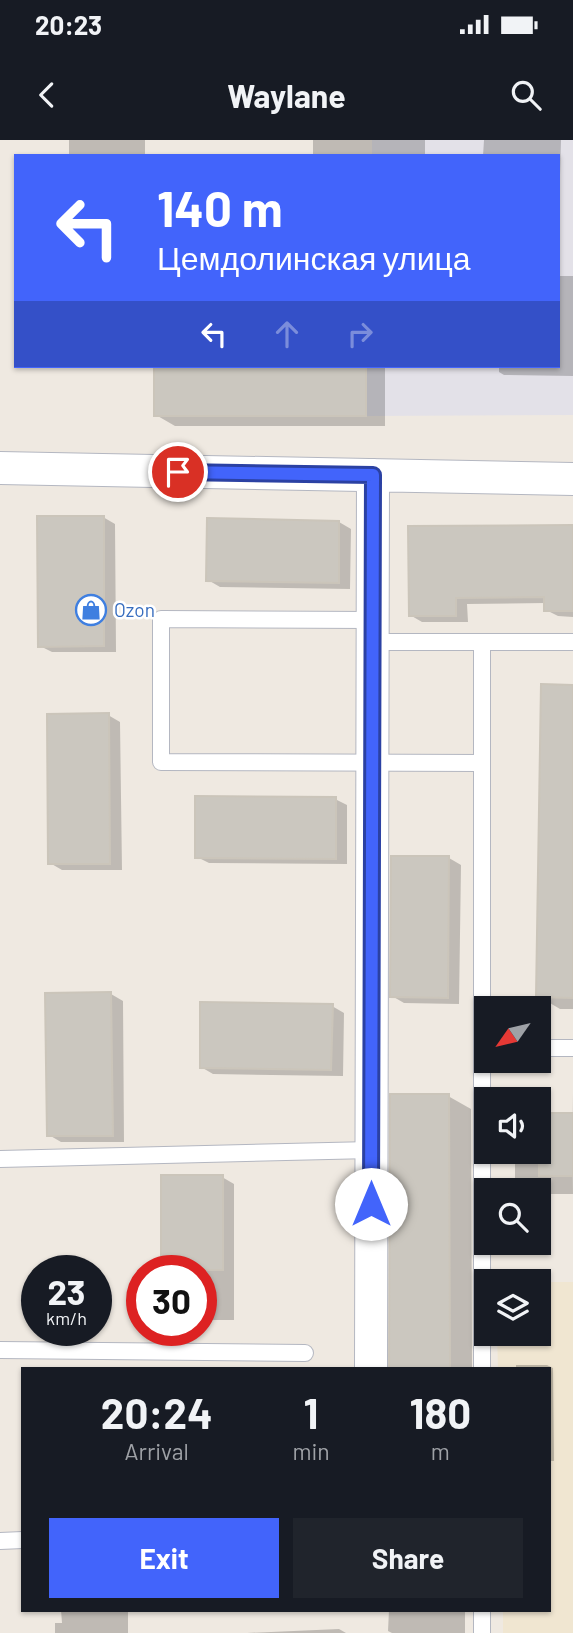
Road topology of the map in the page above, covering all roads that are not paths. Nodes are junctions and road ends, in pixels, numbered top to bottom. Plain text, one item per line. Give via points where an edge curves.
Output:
1 (0, 468) edge
2 (373, 475) junction
3 (573, 479) edge
4 (372, 631) junction
5 (482, 642) junction
6 (573, 642) edge
7 (372, 763) junction
8 (482, 763) junction
9 (484, 996) edge
10 (551, 1048) edge
11 (573, 1048) edge
12 (484, 1073) edge
13 (371, 1150) junction
14 (0, 1159) edge
15 (0, 1350) edge
16 (305, 1353) dead end
17 (371, 1367) edge
18 (482, 1367) edge
19 (21, 1540) edge
20 (0, 1541) edge
21 (482, 1612) edge
22 (482, 1633) edge

1 - 2 street
2 - 3 street
2 - 4 street
4 - 5 lane
4 - 7 street
4 - 7 lane via 161,619 161,762
5 - 6 lane
5 - 8 lane
7 - 8 lane
7 - 13 street
8 - 9 lane
10 - 11 lane
12 - 18 lane
13 - 14 lane
13 - 17 street
15 - 16 lane
19 - 20 lane
21 - 22 lane

